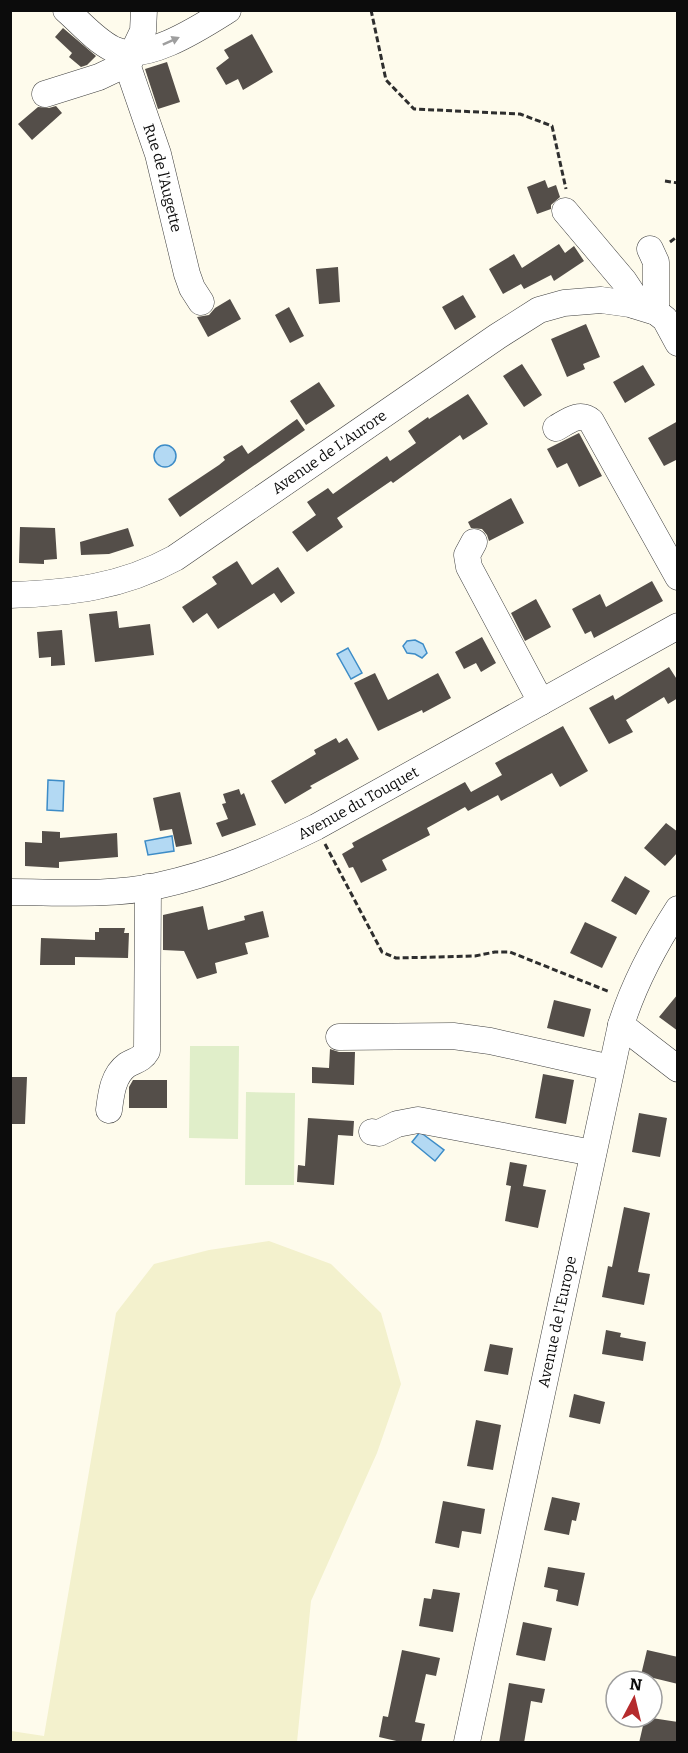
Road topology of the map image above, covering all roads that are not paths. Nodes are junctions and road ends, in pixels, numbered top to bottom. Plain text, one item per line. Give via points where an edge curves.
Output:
1 (66, 10) edge
2 (144, 10) edge
3 (228, 10) edge
4 (132, 54) junction
5 (45, 94) dead end
6 (567, 204) road end
7 (650, 249) dead end
8 (201, 302) dead end
9 (660, 320) edge
10 (556, 428) dead end
11 (474, 542) dead end
12 (678, 577) edge
13 (10, 595) edge
14 (678, 626) edge
15 (541, 702) junction
16 (148, 887) junction
17 (10, 892) edge
18 (678, 909) edge
19 (621, 1025) junction
20 (339, 1037) dead end
21 (611, 1068) junction
22 (678, 1069) edge
23 (109, 1110) dead end
24 (372, 1132) dead end
25 (593, 1153) junction
26 (467, 1743) edge

1 - 4 street via 103,43
2 - 4 street via 143,31
4 -> 3 street via 172,41
4 - 5 street via 120,67 99,77
4 - 8 street, Rue de l'Augette via 129,71 158,154 187,274
6 - 9 street via 632,293
7 - 9 street via 656,262
9 - 13 street, Avenue de L'Aurore via 614,301 587,300 539,310 152,571 106,586
10 - 12 street via 577,417 588,418
11 - 15 street via 467,555 469,567
14 - 15 street, Avenue du Touquet
15 - 16 street, Avenue du Touquet via 268,851 224,868
16 - 17 street, Avenue du Touquet
16 - 23 street via 147,1051 114,1081
18 - 19 street, Avenue de l'Europe via 656,943
19 - 21 street, Avenue de l'Europe
19 - 22 street
20 - 21 street via 453,1036
21 - 25 street, Avenue de l'Europe
24 - 25 street via 418,1120
25 - 26 street, Avenue de l'Europe

